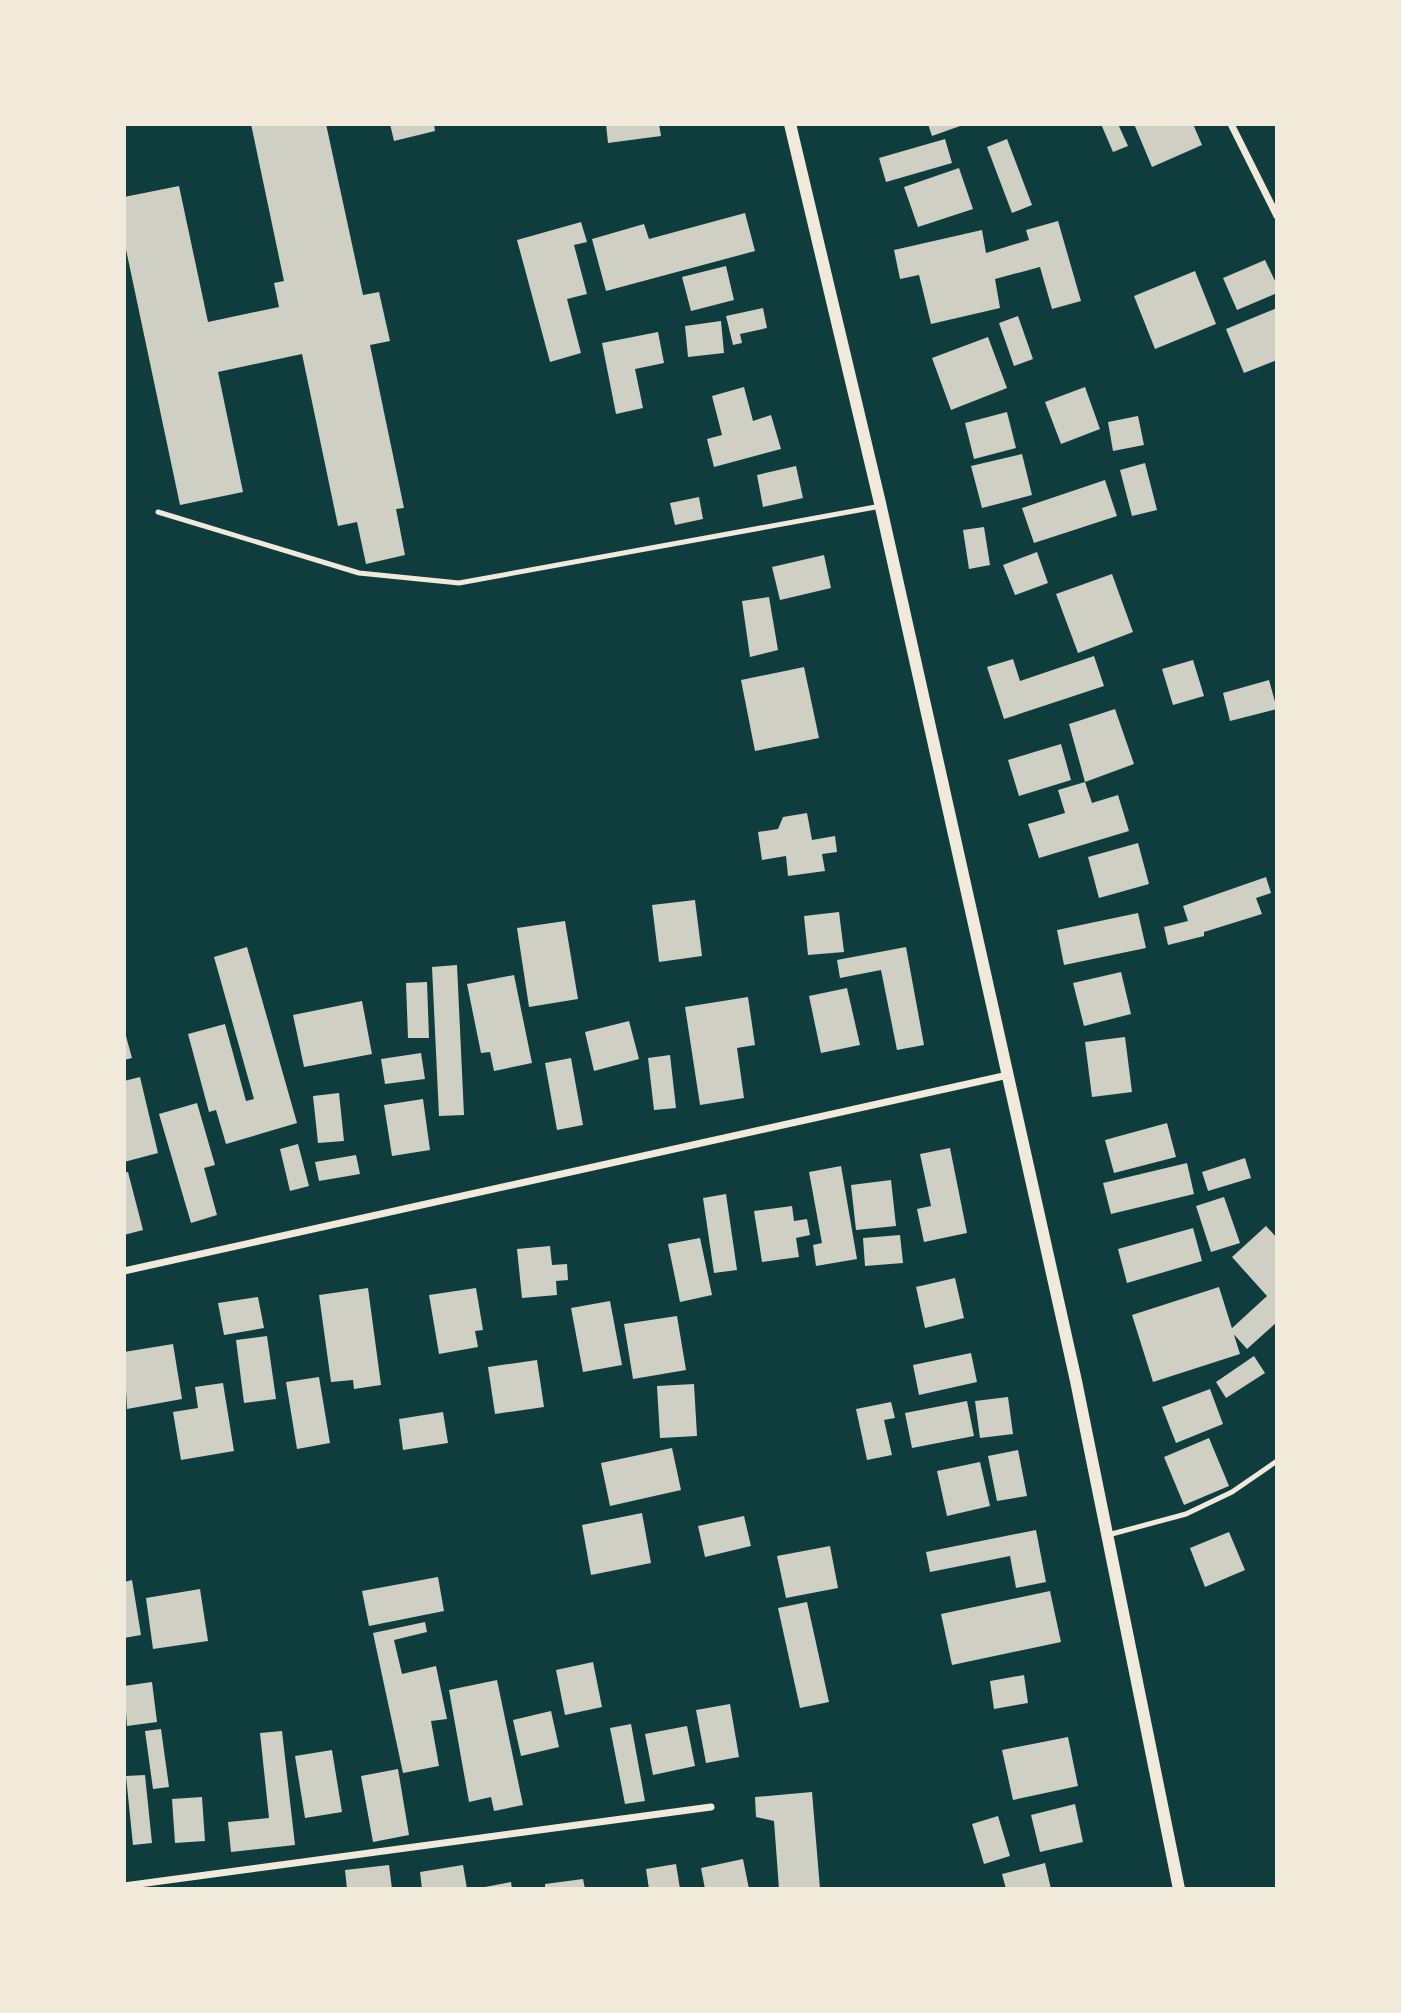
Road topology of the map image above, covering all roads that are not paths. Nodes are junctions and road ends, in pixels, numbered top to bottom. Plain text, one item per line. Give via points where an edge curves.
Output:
1 (790, 124) edge
2 (1231, 124) edge
3 (1277, 216) edge
4 (881, 506) junction
5 (158, 512) dead end
6 (1008, 1075) junction
7 (124, 1271) edge
8 (1277, 1461) edge
9 (1108, 1535) junction
10 (711, 1807) dead end
11 (124, 1886) edge
12 (1179, 1889) edge

1 - 4 street
2 - 3 street
4 - 5 lane via 459,583 359,573
4 - 6 street
6 - 7 street
6 - 9 street
8 - 9 lane via 1232,1493 1186,1514
9 - 12 street
10 - 11 street

